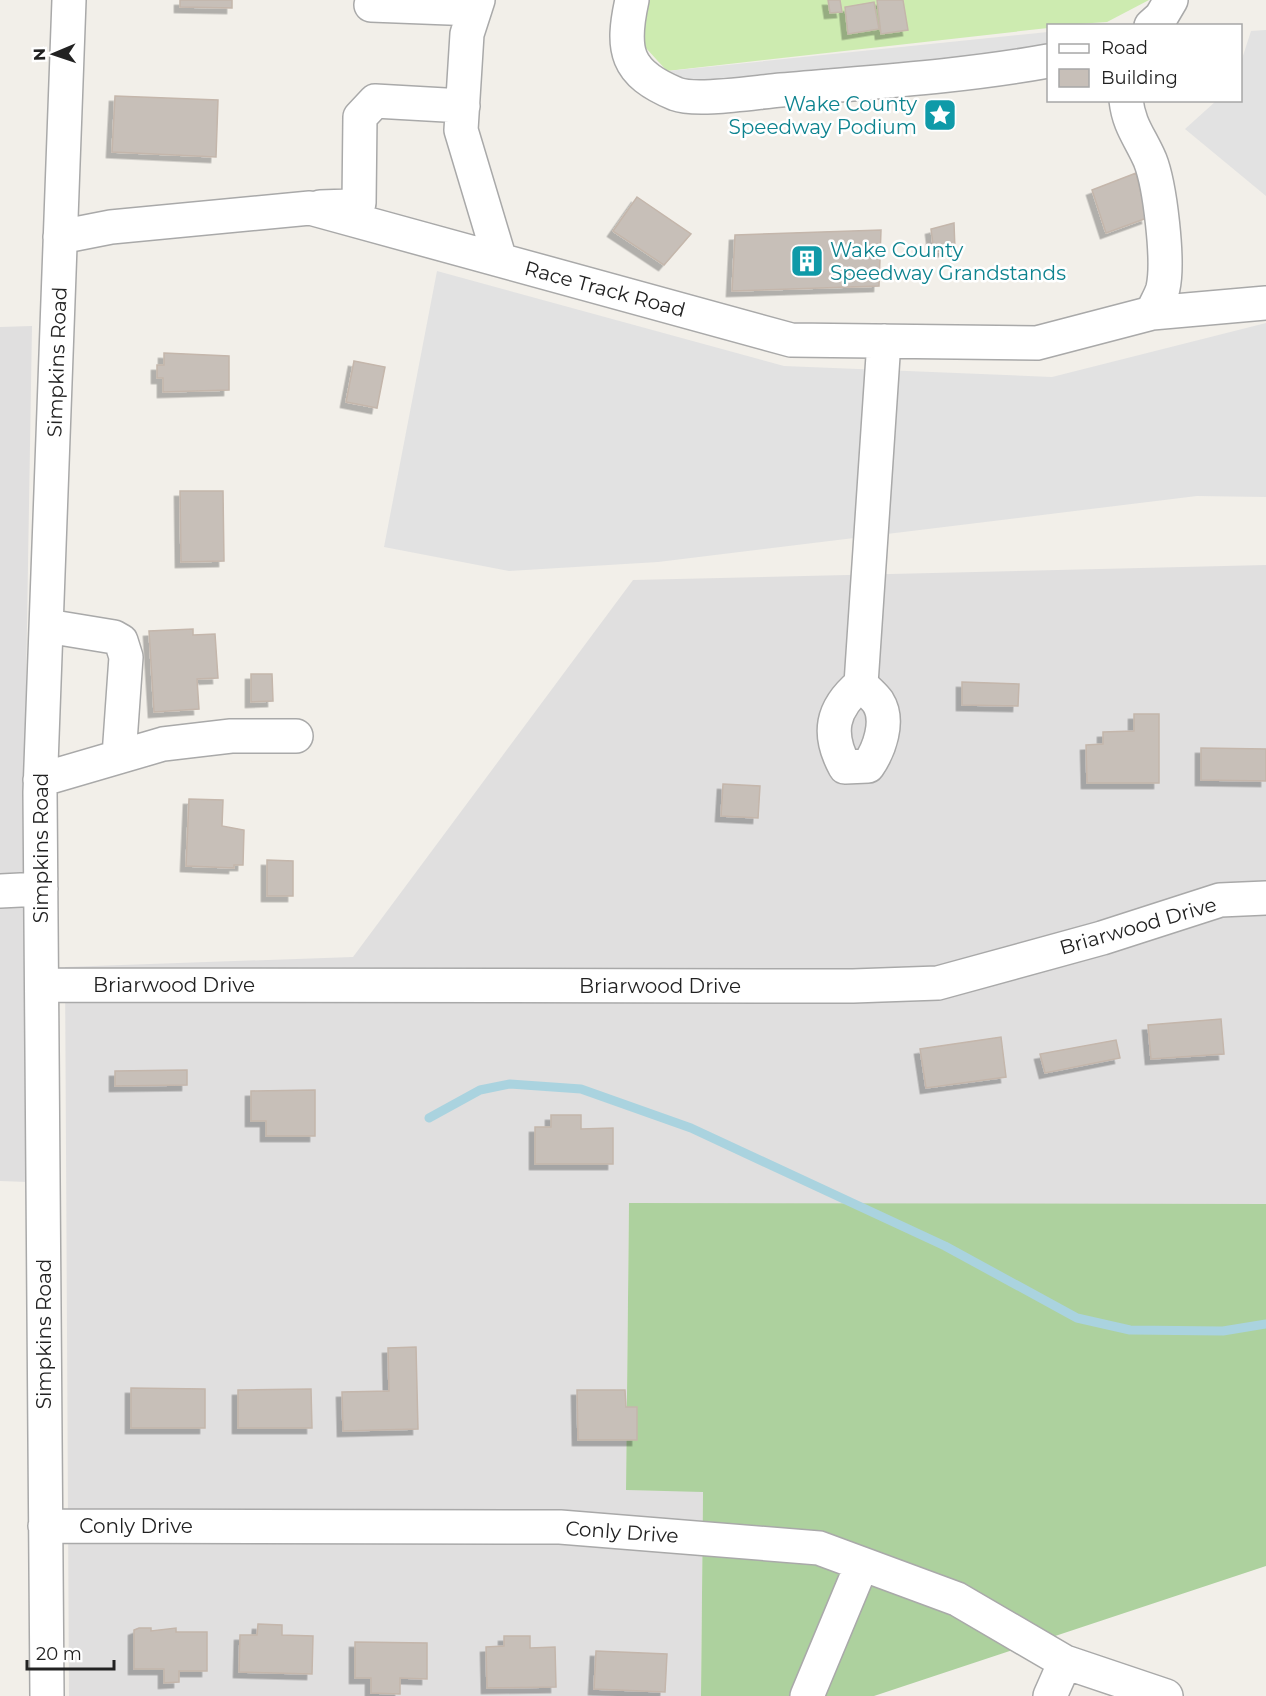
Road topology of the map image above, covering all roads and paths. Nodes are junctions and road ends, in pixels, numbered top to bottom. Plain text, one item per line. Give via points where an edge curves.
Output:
1 (69, 0) edge
2 (632, 0) edge
3 (1172, 0) edge
4 (371, 5) dead end
5 (477, 5) edge
6 (1153, 24) edge
7 (1047, 62) edge
8 (1126, 102) edge
9 (463, 106) junction
10 (310, 208) junction
11 (60, 237) junction
12 (500, 260) junction
13 (1266, 303) edge
14 (1152, 313) junction
15 (884, 341) junction
16 (47, 626) junction
17 (861, 684) dead end
18 (296, 736) dead end
19 (119, 756) junction
20 (40, 780) junction
21 (41, 889) junction
22 (0, 891) edge
23 (1266, 898) edge
24 (42, 985) junction
25 (45, 1526) junction
26 (862, 1564) junction
27 (1065, 1662) junction
28 (47, 1696) edge
29 (807, 1696) edge
30 (1050, 1696) edge
31 (1166, 1696) edge

1 - 11 street, Simpkins Road
2 - 7 street via 625,33 632,64 656,84 679,95 827,86 994,71
3 - 6 street
4 - 5 street
5 - 9 street via 467,34
8 - 14 street via 1128,119 1150,161 1159,198 1163,287
9 - 10 street via 375,101 360,117 359,202
9 - 12 street via 461,130
10 - 11 street, Race Track Road via 111,226
10 - 12 street, Race Track Road
11 - 16 street, Simpkins Road
12 - 15 street, Race Track Road via 791,340
13 - 14 street, Race Track Road
14 - 15 street, Race Track Road via 1037,343
15 - 17 street
16 - 19 street via 121,641 126,657
16 - 20 street, Simpkins Road
18 - 19 street via 231,736 163,744
19 - 20 street
20 - 21 street, Simpkins Road
21 - 22 street
21 - 24 street, Simpkins Road
23 - 24 street, Briarwood Drive via 1220,900 1102,938 938,983
24 - 25 street, Simpkins Road
25 - 26 street, Conly Drive via 560,1527 819,1548
25 - 28 street, Simpkins Road
26 - 27 street, Conly Drive via 957,1599
26 - 29 street
27 - 30 street
27 - 31 street, Conly Drive

